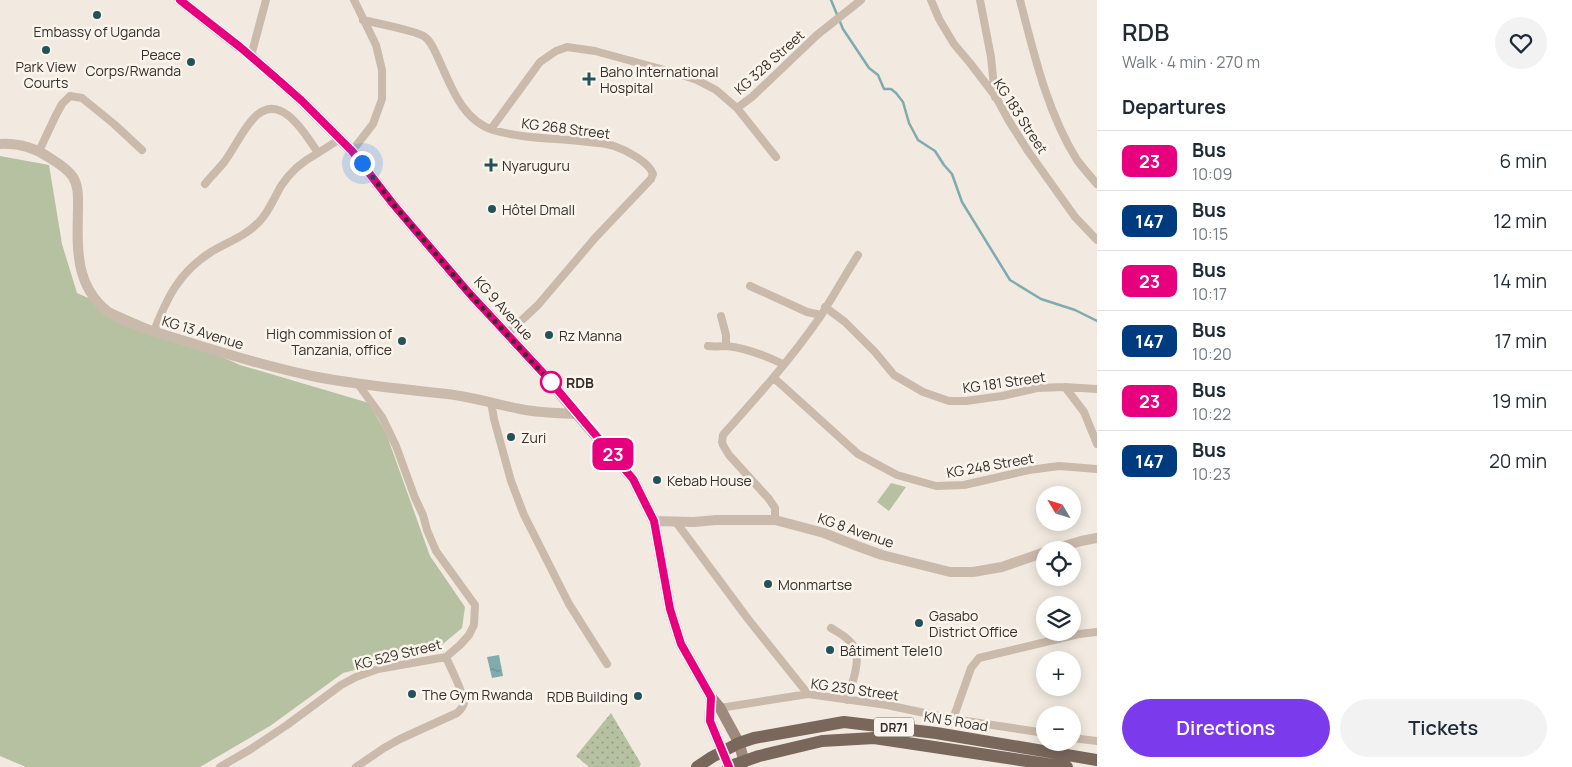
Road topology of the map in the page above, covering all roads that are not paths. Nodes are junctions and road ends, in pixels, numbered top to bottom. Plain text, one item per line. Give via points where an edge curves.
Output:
1 (180, 0) edge
2 (266, 0) edge
3 (354, 0) edge
4 (861, 0) edge
5 (931, 0) edge
6 (982, 0) edge
7 (1020, 0) edge
8 (363, 20) junction
9 (251, 56) junction
10 (996, 97) junction
11 (737, 108) junction
12 (491, 129) junction
13 (340, 139) junction
14 (0, 144) edge
15 (142, 150) dead end
16 (39, 151) junction
17 (352, 151) junction
18 (318, 153) junction
19 (776, 157) dead end
20 (204, 184) dead end
21 (1097, 184) edge
22 (1097, 240) edge
23 (858, 255) dead end
24 (750, 286) dead end
25 (825, 307) junction
26 (821, 315) junction
27 (721, 316) dead end
28 (154, 331) junction
29 (507, 334) junction
30 (708, 346) dead end
31 (726, 346) junction
32 (784, 364) junction
33 (774, 378) junction
34 (358, 384) junction
35 (1065, 387) junction
36 (1097, 389) edge
37 (491, 402) junction
38 (577, 414) junction
39 (1097, 444) edge
40 (1097, 469) edge
41 (776, 520) junction
42 (654, 521) junction
43 (676, 522) junction
44 (1097, 538) edge
45 (1081, 541) edge
46 (1036, 555) edge
47 (831, 628) dead end
48 (1097, 632) edge
49 (446, 657) junction
50 (607, 664) dead end
51 (808, 694) junction
52 (711, 697) junction
53 (847, 700) junction
54 (720, 708) junction
55 (954, 719) junction
56 (998, 725) junction
57 (1036, 731) edge
58 (1081, 739) edge
59 (1097, 741) edge
60 (994, 742) junction
61 (739, 743) junction
62 (723, 751) junction
63 (1097, 760) edge
64 (742, 764) edge
65 (220, 767) edge
66 (356, 767) edge
67 (697, 767) edge
68 (729, 767) edge
69 (1067, 767) edge

1 - 9 main road, KG 9 Avenue
2 - 9 street
3 - 8 street
4 - 11 street, KG 328 Street
5 - 10 street, KG 183 Street via 954,44
6 - 10 street
7 - 21 street via 1036,62 1054,113 1078,162
8 - 12 street, KG 268 Street via 424,35 431,43 460,104 473,118
8 - 17 street via 376,45 382,70 382,99 373,124
9 - 13 main road, KG 9 Avenue
10 - 22 street, KG 183 Street via 1008,121 1054,188
11 - 12 street, KG 328 Street via 716,90 697,80 595,51 567,47 556,50 540,62
11 - 19 street
12 - 29 street, KG 268 Street via 517,135 612,145 646,164 653,174 538,305
13 - 17 main road, KG 9 Avenue
13 - 18 street
14 - 16 street, KG 13 Avenue
15 - 16 street via 97,109 82,98 70,96 62,104
16 - 28 street, KG 13 Avenue via 59,164 75,181 79,264 93,298 110,312
17 - 29 main road, KG 9 Avenue via 393,204
18 - 20 street via 290,116 271,109 260,112 252,120 224,162
18 - 28 street via 294,170 262,220 250,231 192,265 169,296
23 - 25 street
24 - 26 street via 807,312
25 - 26 street
25 - 35 street, KG 181 Street via 845,322 894,375 923,392 949,401
26 - 32 street
27 - 31 street
28 - 34 street, KG 13 Avenue via 260,364
29 - 38 main road, KG 9 Avenue
30 - 31 street
31 - 32 street
32 - 33 street
33 - 40 street, KG 248 Street via 858,454 897,474 936,486 964,485 1059,466
33 - 41 street via 723,436 722,442 729,455 770,499
34 - 37 street, KG 13 Avenue
34 - 49 street, KG 529 Street via 382,417 396,446 436,551 475,605 474,625 469,635
35 - 36 street
35 - 39 street, KG 181 Street via 1084,412
37 - 38 street, KG 13 Avenue via 522,410
37 - 50 street via 511,480 524,515 569,604
38 - 42 main road, KG 9 Avenue via 633,479
41 - 43 street, KG 8 Avenue
41 - 46 street, KG 8 Avenue via 950,572 1002,567
42 - 43 street, KG 8 Avenue
42 - 52 main road, KG 9 Avenue via 675,626 681,644
43 - 51 street
44 - 45 street
47 - 53 street via 848,639 856,649 857,663
48 - 55 street via 979,658 971,668
49 - 65 street, KG 529 Street via 356,677
49 - 66 street via 462,694 462,708 384,748
51 - 53 street, KG 230 Street
51 - 54 street, KG 230 Street
52 - 54 main road, KG 9 Avenue
52 - 62 main road via 710,721
53 - 55 street, KG 230 Street
54 - 61 main road, KG 9 Avenue
55 - 56 street, KG 230 Street
56 - 57 street, KG 230 Street
56 - 60 street
58 - 59 street
60 - 61 main road, KN 5 Road / DR71 via 844,722
60 - 63 main road, KN 5 Road / DR71
61 - 62 main road, KN 5 Road / DR71
61 - 64 main road, KG 9 Avenue
62 - 67 main road, KN 5 Road / DR71
62 - 68 main road
64 - 68 main road, KN 5 Road / DR71
64 - 69 main road, KN 5 Road / DR71 via 759,756 822,741 874,738

